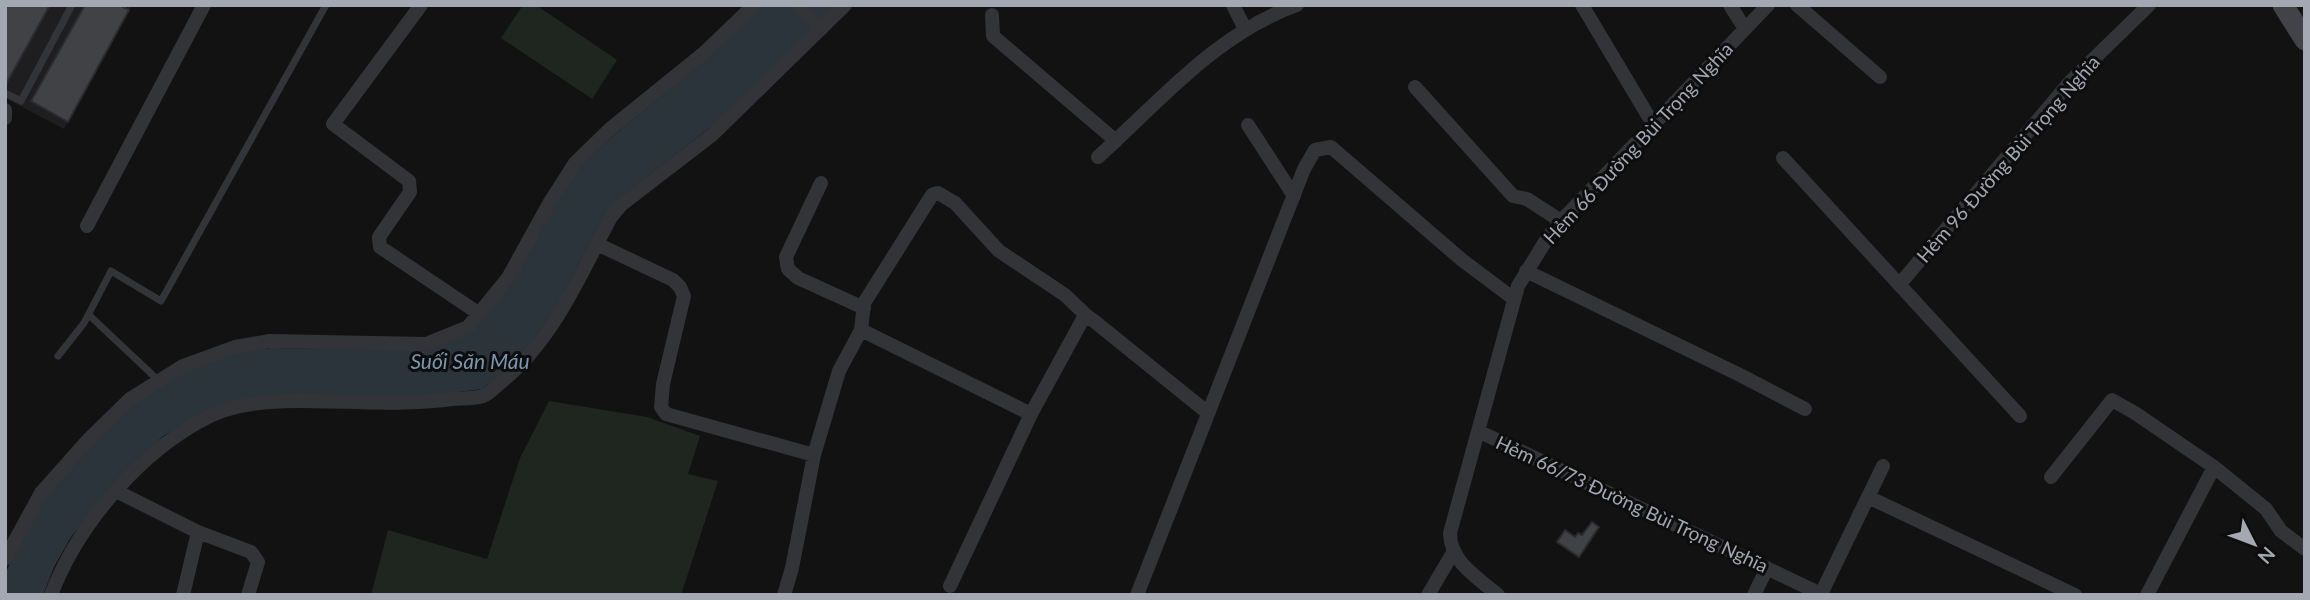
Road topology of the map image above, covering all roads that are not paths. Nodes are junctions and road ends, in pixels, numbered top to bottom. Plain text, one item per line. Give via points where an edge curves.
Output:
1 (72, 5) edge
2 (204, 5) edge
3 (326, 5) edge
4 (421, 5) edge
5 (754, 5) edge
6 (797, 5) edge
7 (845, 5) edge
8 (1233, 5) edge
9 (1582, 5) edge
10 (1730, 5) edge
11 (1768, 5) edge
12 (1797, 5) edge
13 (2149, 5) edge
14 (2283, 5) edge
15 (1295, 6) edge
16 (992, 15) dead end
17 (821, 29) junction
18 (1245, 29) junction
19 (1745, 29) junction
20 (2305, 40) edge
21 (1880, 77) dead end
22 (1415, 87) dead end
23 (5, 93) edge
24 (5, 110) edge
25 (5, 118) edge
26 (1653, 124) junction
27 (1248, 125) dead end
28 (1116, 141) junction
29 (1098, 157) dead end
30 (1783, 158) dead end
31 (821, 183) dead end
32 (1293, 196) junction
33 (1560, 220) junction
34 (87, 226) dead end
35 (597, 244) junction
36 (1525, 271) junction
37 (1899, 285) junction
38 (1514, 299) junction
39 (863, 308) junction
40 (478, 313) junction
41 (89, 315) junction
42 (1087, 316) junction
43 (861, 330) junction
44 (58, 356) dead end
45 (159, 381) junction
46 (1805, 409) dead end
47 (1208, 413) junction
48 (1031, 414) junction
49 (2020, 416) dead end
50 (1478, 431) junction
51 (814, 455) junction
52 (1883, 466) dead end
53 (2214, 467) junction
54 (2051, 477) dead end
55 (116, 491) junction
56 (1868, 497) junction
57 (198, 532) junction
58 (2305, 549) edge
59 (1454, 551) junction
60 (5, 559) edge
61 (1767, 568) junction
62 (950, 586) dead end
63 (1822, 594) edge
64 (51, 595) edge
65 (183, 595) edge
66 (248, 595) edge
67 (784, 595) edge
68 (1137, 595) edge
69 (1428, 595) edge
70 (1498, 595) edge
71 (1754, 595) edge
72 (2075, 595) edge
73 (2147, 595) edge

1 - 23 lane via 20,101
2 - 34 street
3 - 41 lane via 161,301 111,271
4 - 40 street via 333,124 410,181 410,192 379,237 380,247
5 - 40 street via 575,163 508,278
6 - 17 street
7 - 17 street
8 - 18 street
9 - 26 street
10 - 19 street
11 - 19 street, Hẻm 66 Đường Bùi Trọng Nghĩa
12 - 21 street
13 - 37 street, Hẻm 96 Đường Bùi Trọng Nghĩa via 2070,82
14 - 20 street
15 - 18 street
16 - 28 street via 993,36
17 - 35 street via 712,135 621,205
18 - 28 street
19 - 26 street, Hẻm 66 Đường Bùi Trọng Nghĩa
22 - 33 street via 1513,196
24 - 25 street
26 - 33 street, Hẻm 66 Đường Bùi Trọng Nghĩa
27 - 32 street
28 - 29 street
30 - 37 street
31 - 39 street via 786,257 788,269
32 - 38 street via 1315,150 1331,147 1461,260
32 - 47 street
33 - 36 street, Hẻm 66 Đường Bùi Trọng Nghĩa
35 - 51 street via 673,279 684,296 663,384 661,407 666,414
35 - 55 street via 561,311 521,366 485,396 419,404 296,401 255,404 212,415 167,442
36 - 38 street, Hẻm 66 Đường Bùi Trọng Nghĩa
36 - 46 street
37 - 49 street
38 - 50 street, Hẻm 66 Đường Bùi Trọng Nghĩa
39 - 42 street via 932,195 938,193 955,202 999,251 1065,295
39 - 43 street
40 - 45 street via 467,327 426,344 270,341 234,347 183,366
41 - 44 lane
41 - 45 lane
42 - 47 street
42 - 48 street
43 - 48 street
43 - 51 street via 839,371
45 - 60 street via 130,399 41,492
47 - 68 street
48 - 62 street
50 - 59 street, Hẻm 66 Đường Bùi Trọng Nghĩa via 1450,533
50 - 61 street, Hẻm 66/73 Đường Bùi Trọng Nghĩa
51 - 67 street
52 - 56 street
53 - 54 street via 2112,400
53 - 58 street via 2266,509 2281,531
53 - 73 street
55 - 57 street
55 - 64 street via 76,541
56 - 63 street
56 - 72 street
57 - 65 street
57 - 66 street via 256,556
59 - 69 street
59 - 70 street via 1459,562
61 - 63 street, Hẻm 66/73 Đường Bùi Trọng Nghĩa
61 - 71 street

